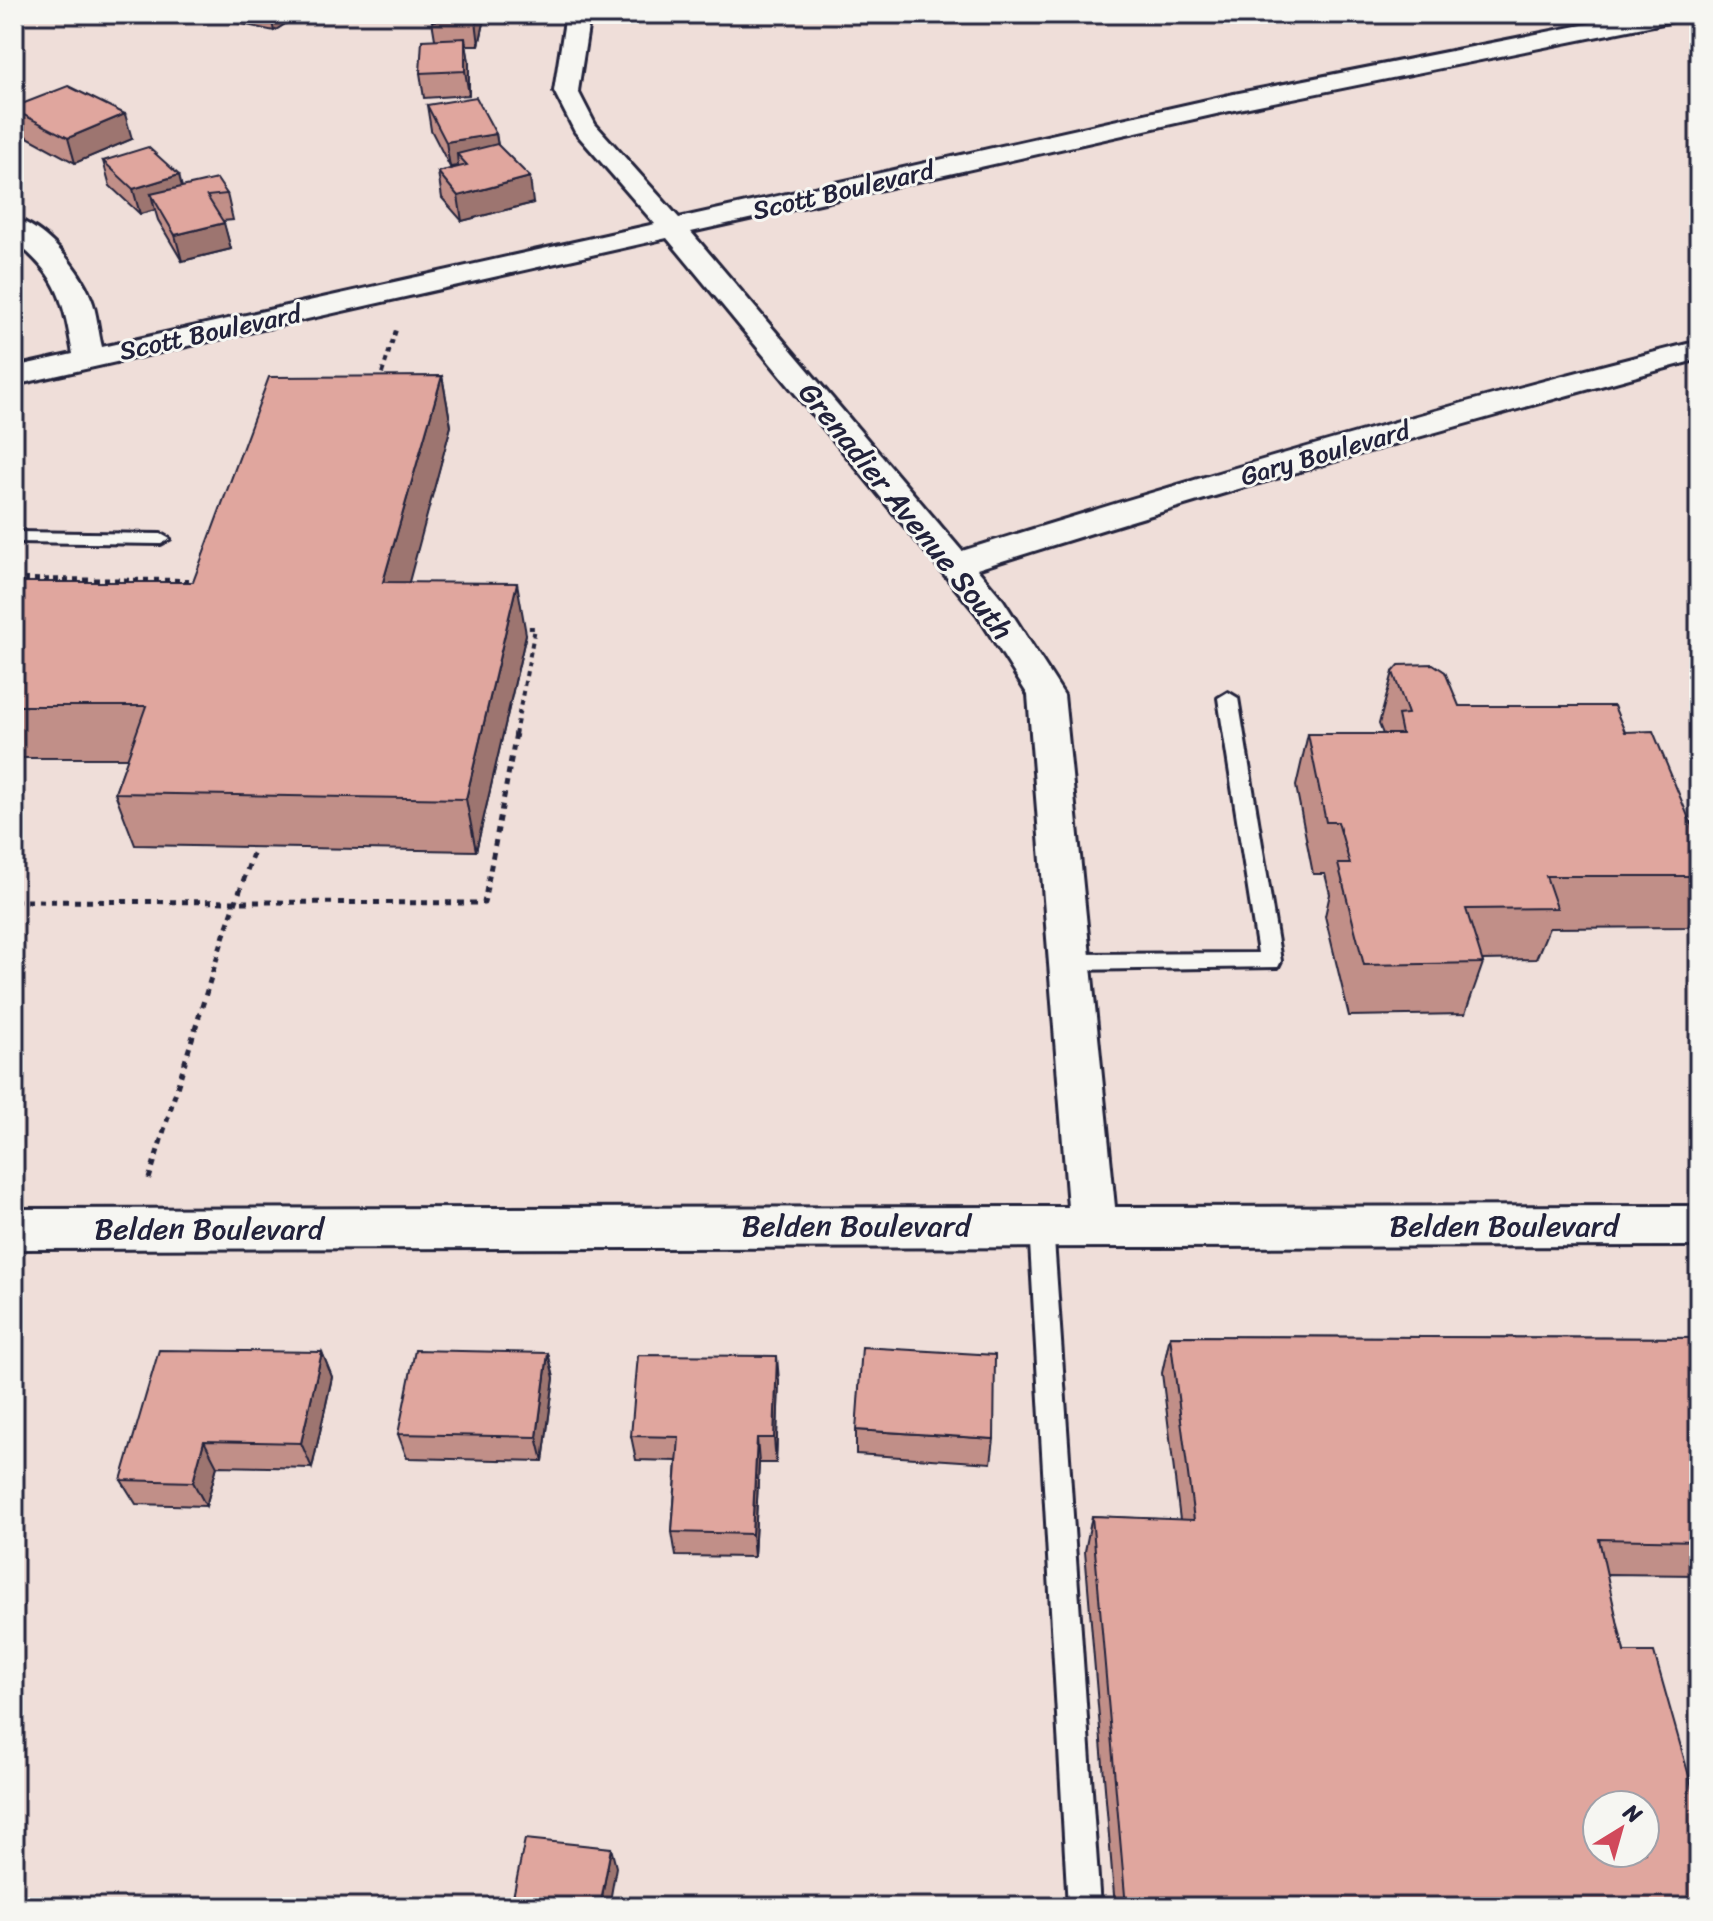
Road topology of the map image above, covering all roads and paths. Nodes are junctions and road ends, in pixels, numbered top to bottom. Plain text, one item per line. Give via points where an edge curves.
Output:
1 (578, 14) edge
2 (1673, 14) edge
3 (14, 227) edge
4 (674, 229) junction
5 (410, 288) junction
6 (1699, 350) edge
7 (89, 359) junction
8 (14, 376) edge
9 (376, 395) edge
10 (14, 537) edge
11 (161, 539) dead end
12 (954, 565) junction
13 (14, 579) edge
14 (199, 580) edge
15 (504, 628) edge
16 (1228, 698) dead end
17 (255, 848) dead end
18 (14, 901) edge
19 (236, 901) junction
20 (1070, 962) junction
21 (1041, 1225) junction
22 (1093, 1225) junction
23 (1699, 1226) edge
24 (133, 1229) junction
25 (16, 1235) edge
26 (1084, 1907) edge

1 - 4 street, Grenadier Avenue South via 566,91 584,127
2 - 4 street, Scott Boulevard via 1234,102
3 - 7 street via 50,255 77,298
4 - 5 street, Scott Boulevard
4 - 12 street, Grenadier Avenue South
5 - 7 street, Scott Boulevard
5 - 9 path
6 - 12 street, Gary Boulevard via 1140,506
7 - 8 street, Scott Boulevard
10 - 11 lane
12 - 20 street, Grenadier Avenue South via 991,608 1046,695
13 - 14 path
15 - 19 path via 535,628 484,903
16 - 20 lane via 1270,961
17 - 19 path
18 - 19 path
19 - 24 path
20 - 22 street, Grenadier Avenue South
21 - 22 street, Belden Boulevard
21 - 24 street, Belden Boulevard
21 - 26 lane
22 - 23 street, Belden Boulevard
24 - 25 street, Belden Boulevard

